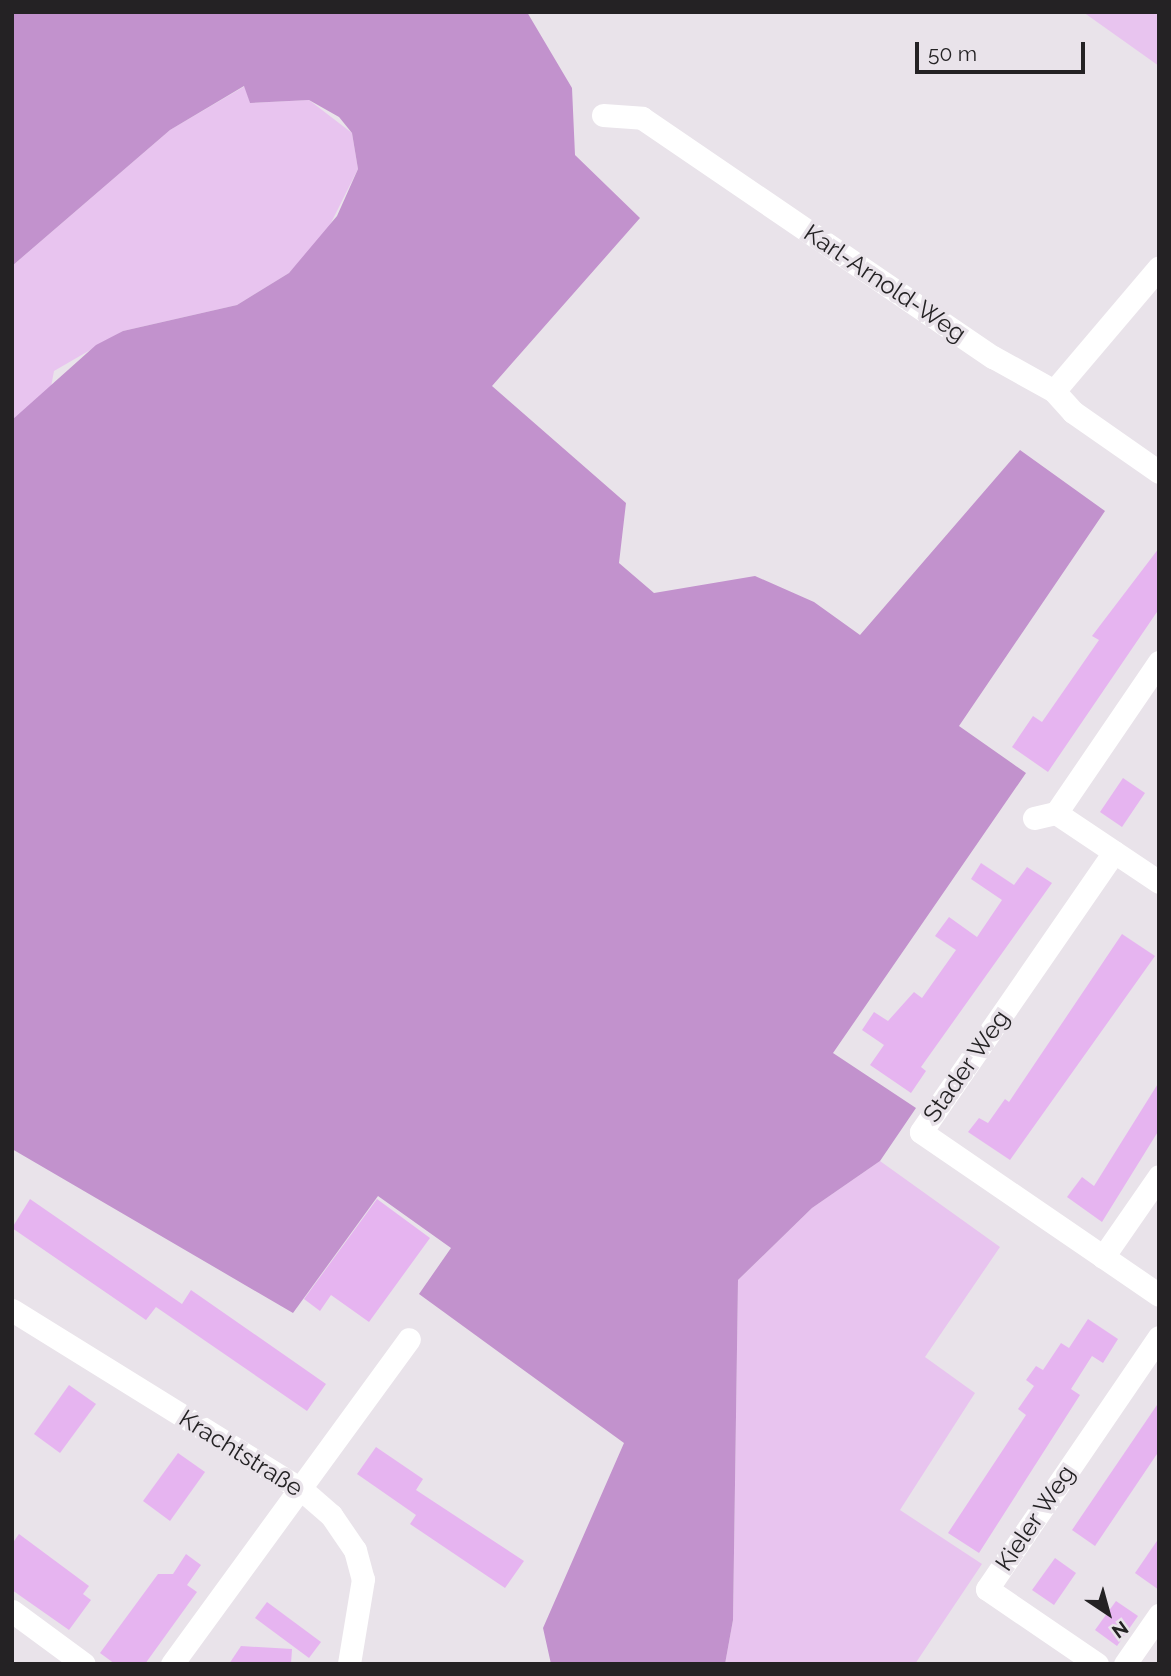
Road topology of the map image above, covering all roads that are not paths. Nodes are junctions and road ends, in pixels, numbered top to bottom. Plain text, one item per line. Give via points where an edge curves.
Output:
1 (603, 115) dead end
2 (1159, 267) edge
3 (1054, 391) junction
4 (1159, 472) edge
5 (1159, 662) edge
6 (1114, 852) junction
7 (1159, 882) edge
8 (1159, 1176) edge
9 (1103, 1257) junction
10 (1159, 1295) edge
11 (12, 1310) edge
12 (1159, 1337) edge
13 (409, 1339) dead end
14 (301, 1489) junction
15 (12, 1611) edge
16 (1159, 1615) edge
17 (84, 1664) edge
18 (172, 1664) edge
19 (349, 1664) edge
20 (1097, 1664) edge
21 (1125, 1664) edge

1 - 3 street, Karl-Arnold-Weg via 642,118 993,356
2 - 3 street
3 - 4 street, Karl-Arnold-Weg via 1073,412
5 - 6 street via 1045,815
6 - 7 street
6 - 9 street, Stader Weg via 921,1132
8 - 9 street
9 - 10 street, Stader Weg
11 - 14 street, Krachtstraße
12 - 20 street, Kieler Weg via 986,1589
13 - 14 street
14 - 18 street
14 - 19 street, Krachtstraße via 331,1515 361,1564 361,1618
15 - 17 street
16 - 21 street

